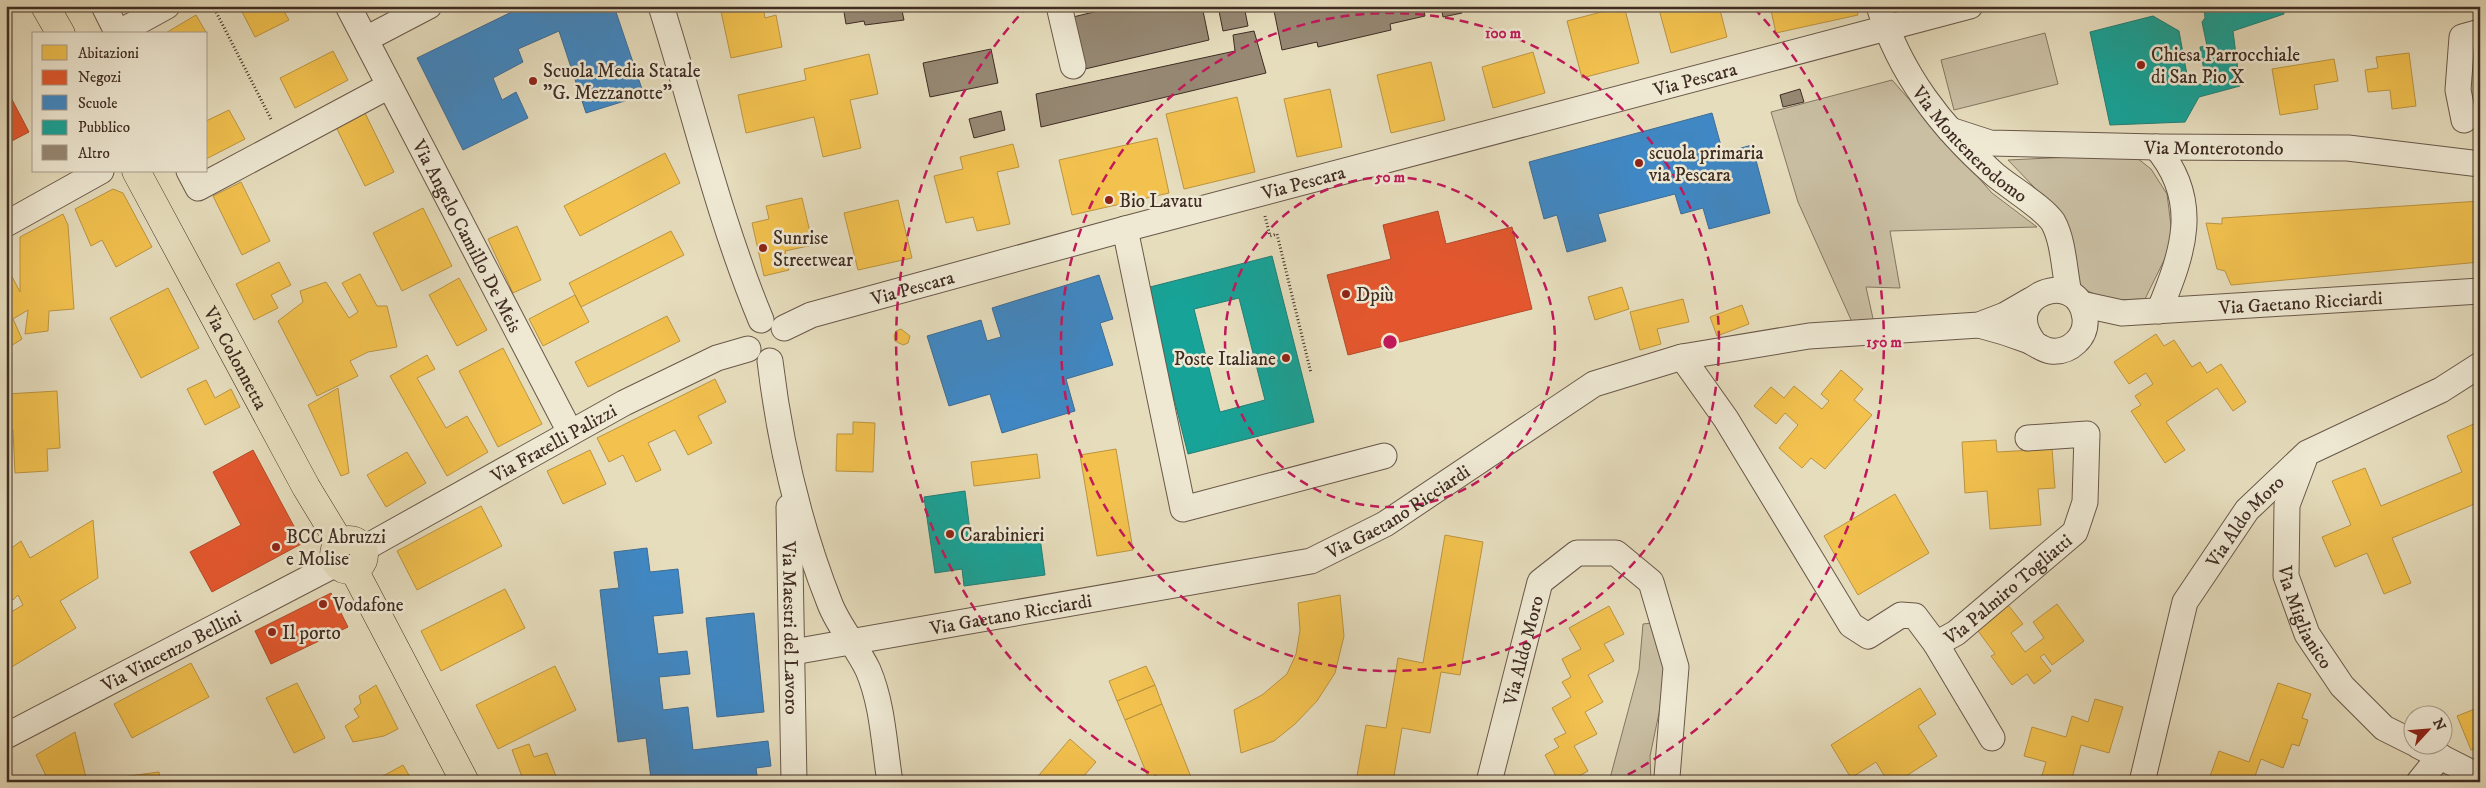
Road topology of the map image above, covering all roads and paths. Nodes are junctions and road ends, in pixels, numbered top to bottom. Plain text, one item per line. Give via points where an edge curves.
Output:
1 (46, 6) edge
2 (104, 6) edge
3 (167, 6) edge
4 (213, 6) edge
5 (348, 6) edge
6 (661, 6) edge
7 (1058, 6) edge
8 (1970, 6) edge
9 (416, 9) edge
10 (1882, 17) edge
11 (59, 32) edge
12 (117, 32) edge
13 (122, 32) edge
14 (2480, 32) edge
15 (366, 39) junction
16 (1073, 66) dead end
17 (390, 86) junction
18 (2464, 120) dead end
19 (1950, 130) junction
20 (283, 142) junction
21 (2156, 147) junction
22 (2480, 164) edge
23 (99, 172) edge
24 (137, 172) edge
25 (190, 172) edge
26 (1259, 193) junction
27 (6, 224) edge
28 (1125, 229) junction
29 (2061, 250) junction
30 (2480, 291) edge
31 (2075, 298) junction
32 (2033, 299) junction
33 (2159, 311) junction
34 (2122, 313) junction
35 (760, 320) junction
36 (1979, 324) junction
37 (784, 328) junction
38 (2078, 340) junction
39 (2034, 343) junction
40 (748, 349) junction
41 (1682, 357) junction
42 (770, 361) junction
43 (2480, 365) edge
44 (1311, 372) dead end
45 (570, 432) junction
46 (2028, 438) dead end
47 (2307, 453) junction
48 (1384, 456) dead end
49 (788, 474) junction
50 (348, 557) junction
51 (852, 643) junction
52 (1936, 644) junction
53 (793, 652) junction
54 (6, 736) edge
55 (1992, 738) dead end
56 (2404, 738) edge
57 (2427, 756) edge
58 (2439, 756) edge
59 (2480, 777) edge
60 (465, 782) edge
61 (794, 782) edge
62 (890, 782) edge
63 (1489, 782) edge
64 (1668, 782) edge
65 (2142, 782) edge
66 (2419, 782) edge

1 - 11 main road
2 - 12 street
3 - 13 street
4 - 20 path
5 - 15 street, Via Angelo Camillo De Meis
6 - 35 street via 740,272
7 - 16 street
8 - 10 street, Via Pescara
9 - 15 street
10 - 19 street, Via Montenerodomo via 1910,79
10 - 26 street, Via Pescara
14 - 18 street via 2462,37 2458,90
15 - 17 street, Via Angelo Camillo De Meis
17 - 20 street
17 - 45 street, Via Angelo Camillo De Meis
19 - 21 street, Via Monterotondo via 1990,143
19 - 29 street, Via Montenerodomo via 1994,174 2049,217 2056,228
20 - 25 street via 198,188
21 - 22 street, Via Monterotondo via 2348,148
21 - 33 street via 2176,175 2185,230 2178,267
23 - 27 street
24 - 50 main road, Via Colonnetta via 306,487
26 - 28 street, Via Pescara
26 - 44 path via 1270,236 1277,234
28 - 37 street, Via Pescara via 811,315
28 - 48 street via 1183,509
29 - 31 street, Via Montenerodomo
29 - 32 street via 2048,281
30 - 33 street, Via Gaetano Ricciardi
31 - 32 street via 2054,290
31 - 34 street, Via Gaetano Ricciardi
31 - 38 street via 2086,322
32 - 36 street, Via Gaetano Ricciardi via 2005,315
32 - 39 street via 2027,308 2024,324
33 - 34 street, Via Gaetano Ricciardi
34 - 38 street, Via Gaetano Ricciardi
35 - 37 street via 774,320
35 - 40 street via 747,335
36 - 39 street, Via Gaetano Ricciardi
36 - 41 street, Via Gaetano Ricciardi via 1809,336
37 - 42 street via 788,339 785,351
38 - 39 street via 2071,347 2052,351
40 - 42 street via 758,358
40 - 45 street, Via Fratelli Palizzi via 717,358
41 - 51 street, Via Gaetano Ricciardi via 1594,384 1385,524 1311,561
41 - 52 street, Via Palmiro Togliatti via 1726,419 1851,625 1868,636 1901,615 1915,616
42 - 49 street, Via Maestri del Lavoro
43 - 47 street, Via Aldo Moro via 2442,390
45 - 50 street, Via Fratelli Palizzi
46 - 52 street, Via Palmiro Togliatti via 2087,434 2085,502 2075,532 1956,633
47 - 56 street, Via Miglianico via 2287,505 2286,576 2307,634 2342,686 2384,728
47 - 65 street, Via Aldo Moro via 2247,510 2185,602
49 - 51 street, Via Maestri del Lavoro via 831,606
49 - 53 street, Via Maestri del Lavoro
50 - 54 street, Via Vincenzo Bellini
50 - 60 main road, Via Colonnetta
51 - 53 street, Via Gaetano Ricciardi
51 - 62 street via 868,670 878,704
52 - 55 street
53 - 61 street, Via Maestri del Lavoro
57 - 66 street
58 - 59 street
63 - 64 street, Via Aldo Moro via 1540,582 1577,553 1616,553 1651,582 1676,667

